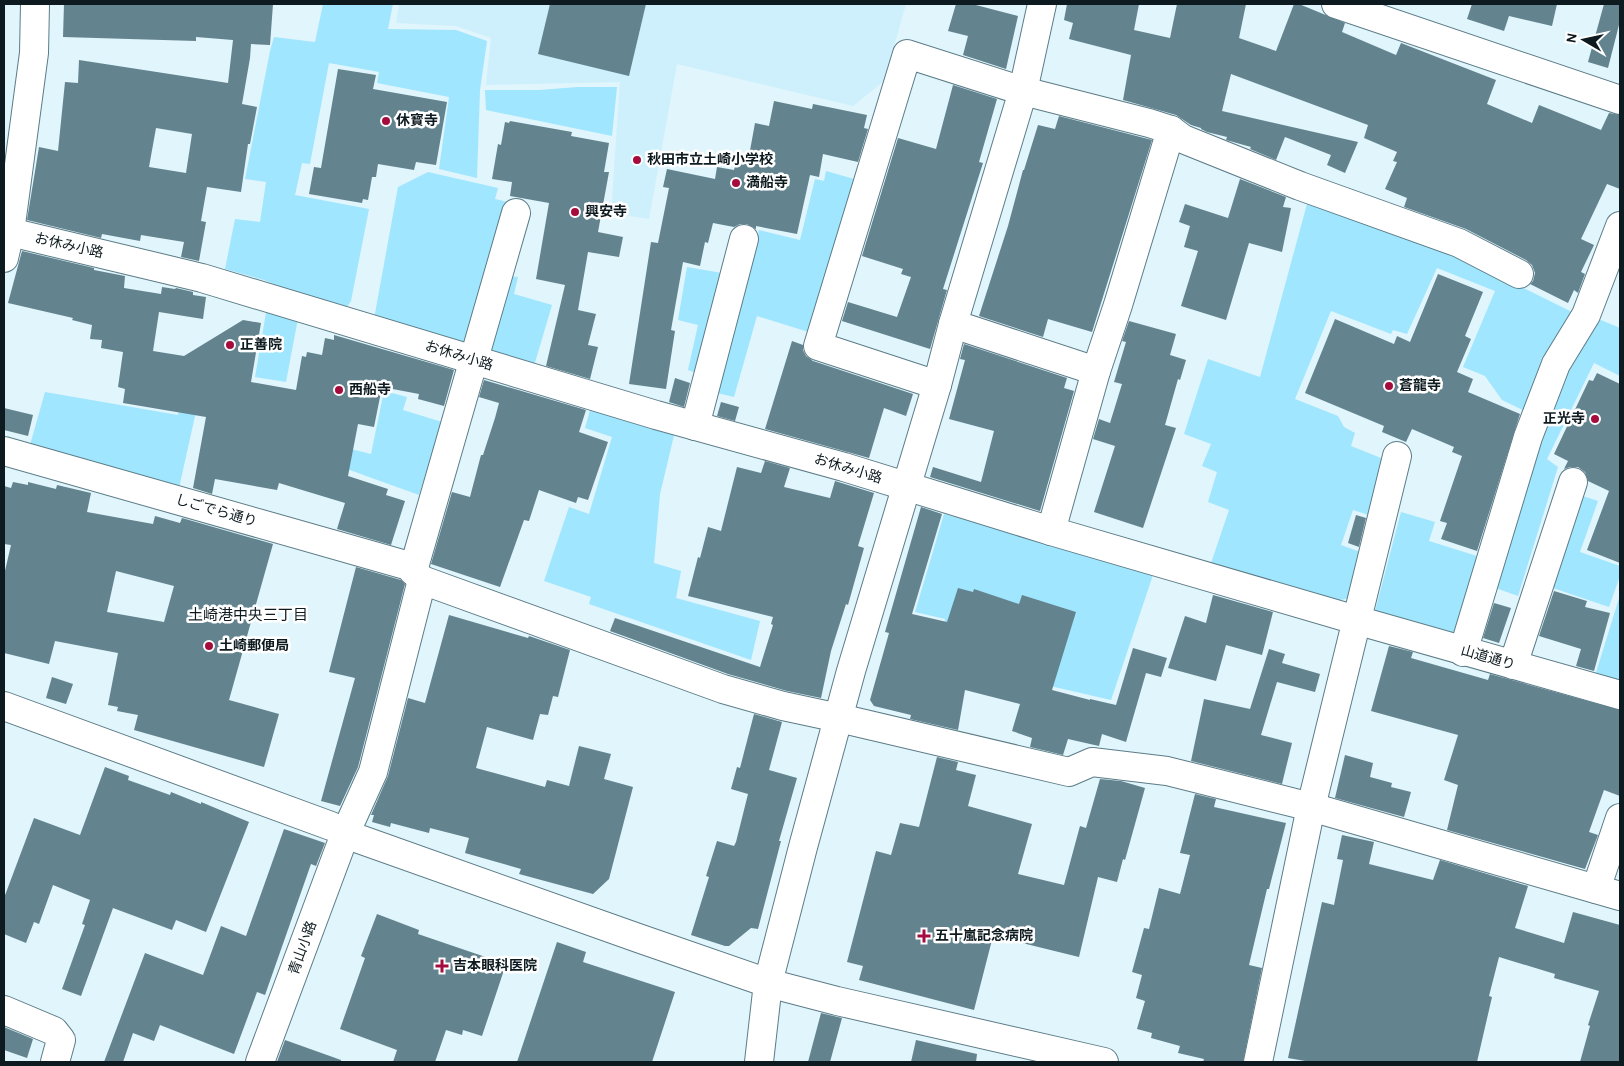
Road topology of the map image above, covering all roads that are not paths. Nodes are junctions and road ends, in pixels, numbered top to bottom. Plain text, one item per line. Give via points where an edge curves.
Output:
1 (36, 4) edge
2 (1042, 4) edge
3 (1336, 4) edge
4 (1024, 91) junction
5 (1620, 100) edge
6 (1171, 130) junction
7 (516, 213) dead end
8 (1620, 226) edge
9 (10, 232) junction
10 (744, 238) dead end
11 (4, 258) edge
12 (1519, 274) dead end
13 (953, 324) junction
14 (473, 360) junction
15 (1096, 371) junction
16 (937, 386) junction
17 (694, 426) junction
18 (4, 451) edge
19 (1396, 456) dead end
20 (1573, 482) dead end
21 (907, 487) junction
22 (1051, 531) junction
23 (418, 576) junction
24 (1356, 620) junction
25 (1463, 652) junction
26 (1512, 665) junction
27 (1620, 695) edge
28 (4, 706) edge
29 (839, 718) junction
30 (1311, 807) junction
31 (1620, 818) edge
32 (338, 830) junction
33 (1608, 892) edge
34 (768, 982) junction
35 (4, 1010) edge
36 (55, 1062) edge
37 (260, 1062) edge
38 (759, 1062) edge
39 (1104, 1062) edge
40 (1258, 1062) edge

1 - 9 street via 34,53
2 - 4 street
3 - 5 street
4 - 6 street
4 - 13 street
4 - 16 street via 907,54 818,346
6 - 12 street via 1183,139 1300,186 1459,243
6 - 15 street
7 - 14 street, 青山小路
8 - 25 street via 1586,315 1556,364 1528,437
9 - 11 street
9 - 14 street, お休み小路 via 202,278
10 - 17 street
13 - 15 street
13 - 16 street
14 - 17 street, お休み小路
14 - 23 street, 青山小路
15 - 22 street
16 - 21 street
17 - 21 street, お休み小路
18 - 23 street, しごでら通り via 408,566
19 - 24 street
20 - 26 street
21 - 22 street, お休み小路
21 - 29 street
22 - 24 street, 山道通り
23 - 29 street, しごでら通り via 723,688
23 - 32 street, 青山小路 via 373,772
24 - 25 street, 山道通り
24 - 30 street
25 - 26 street, 山道通り
26 - 27 street, 山道通り
28 - 32 street
29 - 30 street, しごでら通り via 1069,772 1092,762 1142,767
29 - 34 street
30 - 33 street, しごでら通り
30 - 40 street
31 - 33 street
32 - 34 street
32 - 37 street, 青山小路
34 - 38 street
34 - 39 street via 837,1001
35 - 36 street via 54,1031 61,1040

